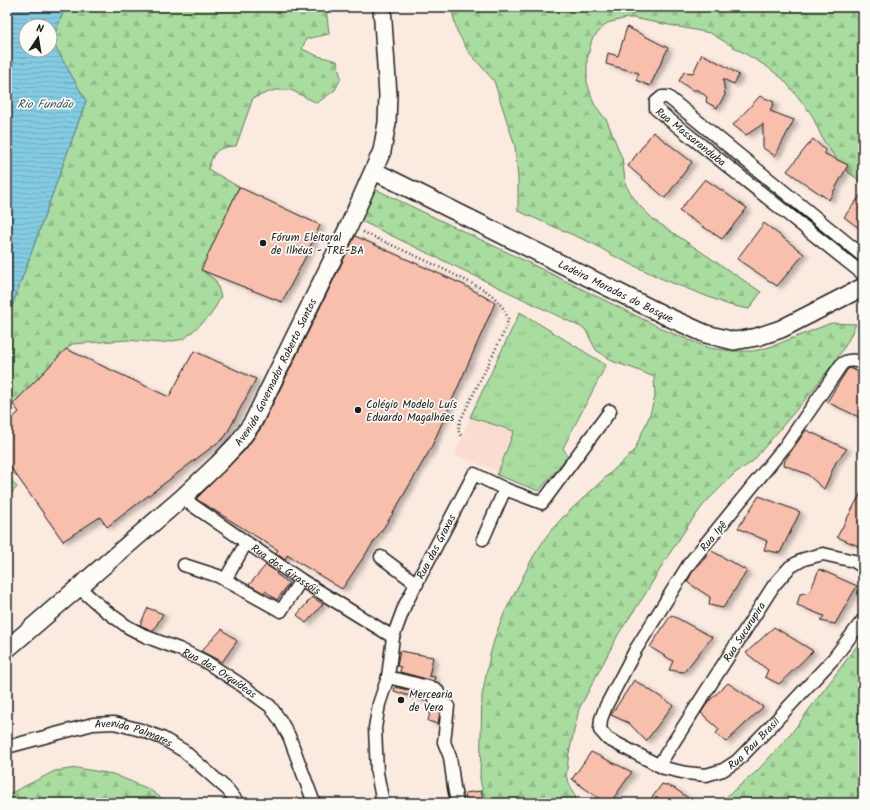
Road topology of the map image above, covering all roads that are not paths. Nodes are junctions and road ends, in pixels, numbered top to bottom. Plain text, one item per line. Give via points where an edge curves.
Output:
1 (382, 7) edge
2 (722, 140) junction
3 (712, 154) junction
4 (374, 171) junction
5 (782, 190) junction
6 (772, 202) junction
7 (863, 256) edge
8 (863, 274) edge
9 (863, 287) edge
10 (863, 363) edge
11 (610, 411) dead end
12 (505, 489) junction
13 (182, 498) junction
14 (483, 539) dead end
15 (246, 543) junction
16 (381, 557) dead end
17 (184, 565) dead end
18 (863, 567) edge
19 (225, 580) junction
20 (301, 580) junction
21 (417, 584) junction
22 (78, 587) junction
23 (863, 620) edge
24 (393, 637) junction
25 (7, 649) edge
26 (388, 677) junction
27 (608, 739) joint
28 (7, 747) edge
29 (659, 765) junction
30 (238, 803) edge
31 (314, 803) edge
32 (383, 803) edge
33 (458, 803) edge

1 - 4 main road, Avenida Governador Roberto Santos via 388,95 387,123 382,151
2 - 3 street
2 - 3 street, Rua Massaranduba via 668,97 662,97 656,102 656,109
2 - 5 street, Rua Massaranduba
3 - 6 street, Rua Massaranduba
4 - 9 main road, Ladeira Moradas do Bosque via 668,317 706,334 734,341 780,329
4 - 13 main road, Avenida Governador Roberto Santos via 254,422 233,448
5 - 6 street
5 - 7 street, Rua Massaranduba
6 - 8 street, Rua Massaranduba
10 - 27 street, Rua Ipê via 851,360 841,365 786,445 689,564 636,649 606,706 600,730
11 - 12 street, Rua das Graxas via 542,503
12 - 14 street
12 - 21 street, Rua das Graxas via 474,474
13 - 15 street, Rua dos Girassóis
13 - 22 main road, Avenida Governador Roberto Santos
15 - 19 street
15 - 20 street, Rua dos Girassóis
16 - 21 street
17 - 19 street
18 - 29 street, Rua Sucurupira via 854,561 823,554 804,559 790,567 774,585
19 - 20 street via 281,611
20 - 24 street, Rua dos Girassóis
21 - 24 street, Rua das Graxas
22 - 25 main road, Avenida Governador Roberto Santos
22 - 31 street, Rua das Orquídeas via 128,627 206,662 270,706 289,736
23 - 29 street, Rua Pau Brasil via 834,658 736,761 723,770 706,774 686,773
24 - 26 street, Rua das Graxas
26 - 32 street, Rua das Graxas via 379,704 376,728 377,773
26 - 33 street via 436,689 438,692 435,702 448,706 444,742 450,757
27 - 29 street, Rua Pau Brasil
28 - 30 street, Avenida Palmares via 93,724 114,723 162,738 184,750 228,790

